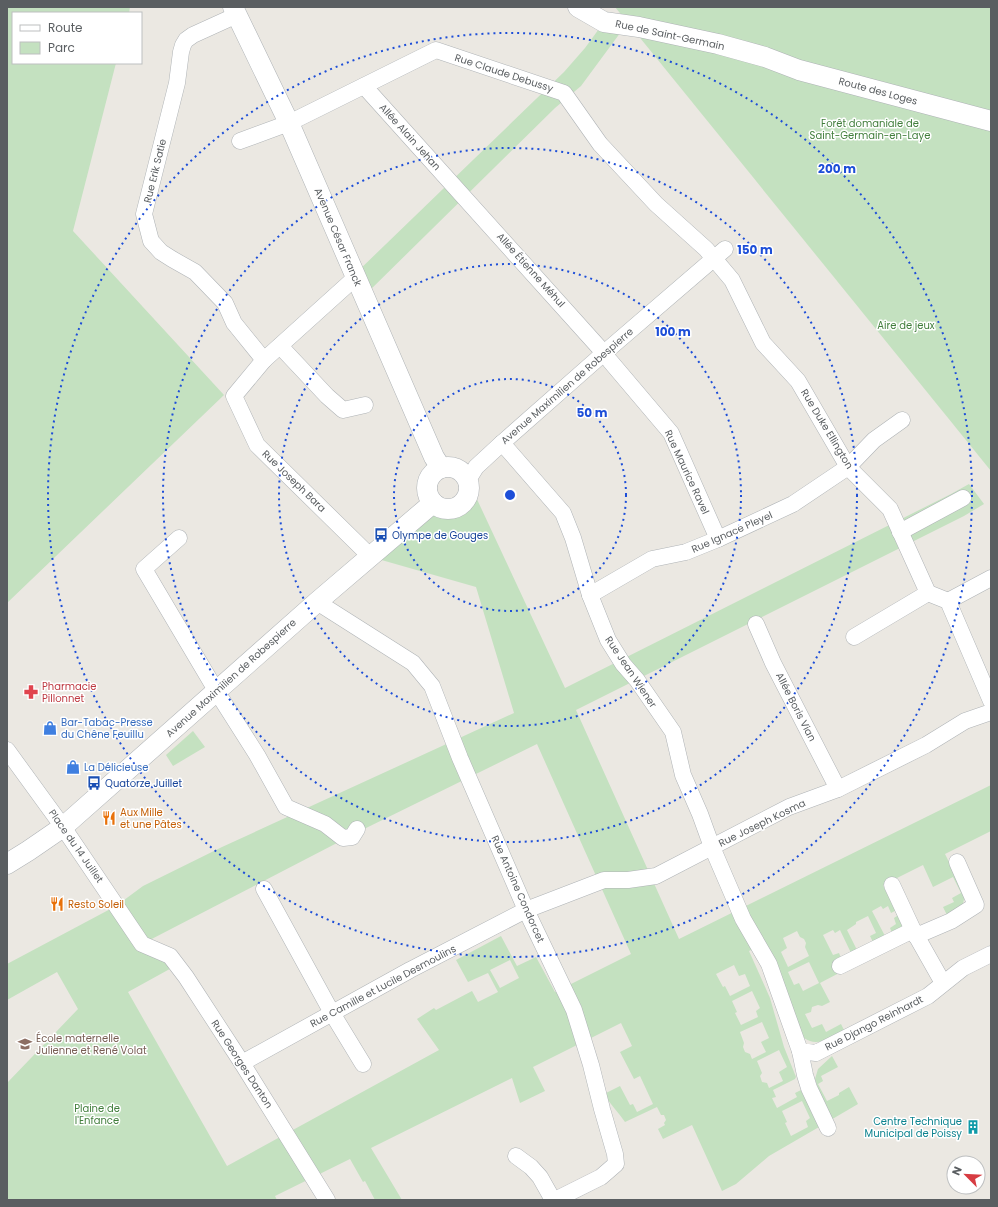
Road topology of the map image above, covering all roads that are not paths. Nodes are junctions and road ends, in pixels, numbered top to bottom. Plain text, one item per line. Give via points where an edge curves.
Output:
1 (578, 7) edge
2 (235, 11) edge
3 (765, 57) joint
4 (364, 86) junction
5 (991, 121) edge
6 (289, 123) junction
7 (240, 140) dead end
8 (457, 188) joint
9 (720, 254) junction
10 (356, 277) junction
11 (280, 346) junction
12 (604, 353) junction
13 (264, 360) junction
14 (365, 405) dead end
15 (902, 420) dead end
16 (502, 443) junction
17 (848, 467) junction
18 (441, 468) junction
19 (468, 480) junction
20 (963, 498) dead end
21 (433, 502) junction
22 (900, 532) junction
23 (179, 538) dead end
24 (718, 539) junction
25 (371, 557) junction
26 (991, 578) edge
27 (928, 593) junction
28 (590, 595) junction
29 (317, 602) junction
30 (948, 602) junction
31 (756, 624) dead end
32 (854, 637) dead end
33 (216, 692) junction
34 (991, 701) edge
35 (991, 712) edge
36 (7, 750) edge
37 (838, 789) junction
38 (63, 827) junction
39 (357, 829) dead end
40 (712, 847) junction
41 (957, 862) dead end
42 (7, 864) edge
43 (892, 886) dead end
44 (264, 889) dead end
45 (526, 910) junction
46 (915, 933) junction
47 (142, 944) joint
48 (991, 954) edge
49 (840, 966) dead end
50 (943, 984) junction
51 (332, 1013) junction
52 (800, 1052) junction
53 (242, 1063) junction
54 (363, 1064) dead end
55 (828, 1128) dead end
56 (516, 1156) dead end
57 (327, 1200) edge
58 (554, 1200) edge

1 - 3 street, Rue de Saint-Germain via 604,22 639,26
2 - 6 street, Avenue César Franck
2 - 13 street, Rue Erik Satie via 183,44 177,83 144,214 151,241 161,252 195,272 225,302 234,323
3 - 5 street, Route des Loges via 799,70
4 - 6 street, Rue Claude Debussy
4 - 8 street, Allée Alain Jehan
4 - 9 street, Rue Claude Debussy via 436,50 564,93 600,144 656,204 706,249
6 - 7 street, Rue Claude Debussy
6 - 10 street, Avenue César Franck
8 - 12 street, Allée Étienne Méhul
9 - 12 street, Avenue Maximilien de Robespierre
9 - 17 street, Rue Duke Ellington via 763,343 798,381
10 - 11 street, Rue Joseph Bara
10 - 18 street, Avenue César Franck
11 - 13 street, Rue Joseph Bara
11 - 14 street via 343,410
12 - 16 street, Avenue Maximilien de Robespierre
12 - 24 street, Rue Maurice Ravel via 670,433
13 - 25 street, Rue Joseph Bara via 234,396 257,445
15 - 17 street, Rue Ignace Pleyel via 874,440
16 - 19 street, Avenue Maximilien de Robespierre via 476,467
16 - 28 street, Rue Jean Wiener via 563,513
17 - 22 street, Rue Duke Ellington via 890,509
17 - 24 street, Rue Ignace Pleyel via 793,504
18 - 19 street via 460,470
18 - 21 street via 428,483 427,490
19 - 21 street via 469,491 463,504 452,509 437,506
20 - 22 street
21 - 25 street, Avenue Maximilien de Robespierre
22 - 27 street, Rue Duke Ellington
23 - 33 street via 144,569
24 - 28 street, Rue Ignace Pleyel via 686,552 652,559
25 - 29 street, Avenue Maximilien de Robespierre
26 - 30 street
27 - 30 street
27 - 32 street
28 - 40 street, Rue Jean Wiener via 608,640 672,732 683,775
29 - 33 street, Avenue Maximilien de Robespierre
29 - 45 street, Rue Antoine Condorcet via 413,663 432,686 460,758
30 - 34 street
31 - 37 street, Allée Boris Vian via 773,663
33 - 38 street, Avenue Maximilien de Robespierre
33 - 39 street via 257,755 286,807 325,824 343,838 352,837
35 - 37 street, Rue Joseph Kosma via 965,721 926,745
36 - 38 street, Place du 14 Juillet
37 - 40 street, Rue Joseph Kosma via 789,807
38 - 42 street, Avenue Maximilien de Robespierre
38 - 47 street, Place du 14 Juillet
40 - 45 street, Rue Joseph Kosma via 656,876 604,880
40 - 52 street via 743,920 769,964
41 - 46 street via 976,905 951,921
43 - 46 street
44 - 51 street
45 - 51 street, Rue Camille et Lucile Desmoulins
45 - 58 street, Rue Antoine Condorcet via 574,1010 616,1164 601,1177
46 - 49 street
46 - 50 street
47 - 53 street, Rue Georges Danton via 170,956
48 - 50 street, Rue Django Reinhardt via 963,968
50 - 52 street, Rue Django Reinhardt via 928,996 816,1053
51 - 53 street, Rue Camille et Lucile Desmoulins
51 - 54 street
52 - 55 street via 809,1088
53 - 57 street, Rue Georges Danton
56 - 58 street, Rue Antoine Condorcet via 540,1177

